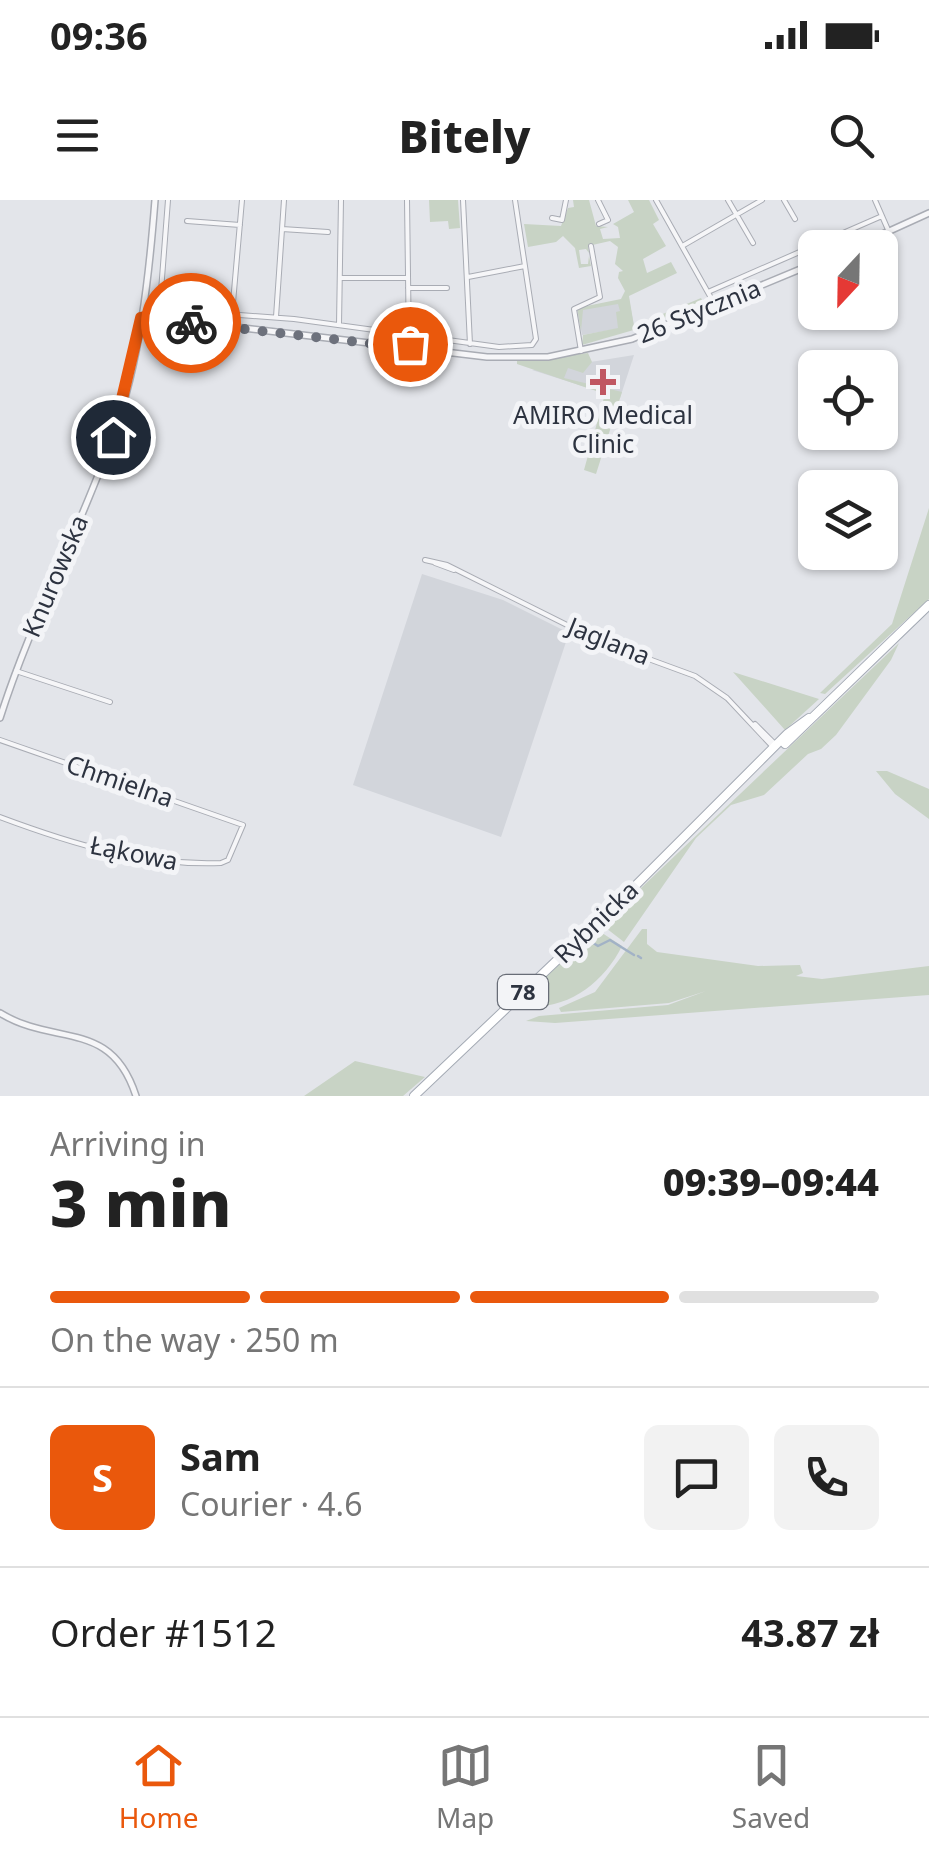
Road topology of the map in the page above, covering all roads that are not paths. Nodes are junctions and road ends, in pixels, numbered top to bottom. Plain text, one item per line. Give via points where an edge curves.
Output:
1 (156, 200) edge
2 (168, 200) edge
3 (242, 200) edge
4 (284, 200) edge
5 (341, 200) edge
6 (407, 200) edge
7 (463, 200) edge
8 (515, 200) edge
9 (566, 200) edge
10 (598, 200) edge
11 (656, 200) edge
12 (728, 200) edge
13 (762, 200) edge
14 (784, 200) edge
15 (875, 200) edge
16 (736, 214) junction
17 (882, 216) junction
18 (928, 216) edge
19 (552, 218) dead end
20 (795, 219) dead end
21 (187, 221) dead end
22 (599, 224) dead end
23 (240, 225) junction
24 (282, 229) junction
25 (888, 230) edge
26 (894, 230) edge
27 (328, 232) dead end
28 (753, 243) dead end
29 (592, 246) dead end
30 (682, 246) junction
31 (525, 266) junction
32 (798, 271) edge
33 (340, 278) junction
34 (408, 278) junction
35 (468, 278) junction
36 (146, 288) junction
37 (408, 288) junction
38 (447, 288) dead end
39 (708, 292) junction
40 (715, 306) junction
41 (232, 314) junction
42 (276, 317) junction
43 (141, 318) junction
44 (160, 318) junction
45 (152, 322) junction
46 (178, 322) junction
47 (339, 326) junction
48 (409, 336) junction
49 (136, 342) junction
50 (470, 344) junction
51 (410, 348) junction
52 (581, 352) junction
53 (428, 561) dead end
54 (929, 605) edge
55 (16, 672) junction
56 (110, 702) dead end
57 (0, 718) edge
58 (809, 718) junction
59 (787, 734) junction
60 (767, 736) junction
61 (0, 740) edge
62 (777, 748) junction
63 (762, 762) junction
64 (0, 817) edge
65 (241, 822) joint
66 (0, 1014) edge
67 (136, 1096) edge
68 (414, 1096) edge

1 - 36 street, Knurowska
2 - 41 street via 163,300 179,312
3 - 23 street
4 - 24 street
5 - 33 street
6 - 34 street
7 - 35 street
8 - 31 street
9 - 19 street via 562,220
10 - 22 street via 608,220
11 - 30 street
12 - 16 street
13 - 16 street
14 - 20 street
15 - 17 street
16 - 28 street
16 - 30 street
17 - 25 street
17 - 39 street, 26 Stycznia
18 - 26 street
21 - 23 street
23 - 41 street
24 - 27 street
24 - 42 street
29 - 52 street via 600,297 574,308
30 - 39 street
31 - 35 street
31 - 50 street via 536,342 504,348
32 - 40 street, 26 Stycznia
33 - 34 street
33 - 47 street
34 - 37 street
35 - 50 street
36 - 43 street, Knurowska
36 - 44 street
37 - 38 street
37 - 48 street
39 - 40 street
40 - 52 street, 26 Stycznia
41 - 42 street
42 - 47 street
43 - 44 street, 26 Stycznia
43 - 45 street, 26 Stycznia
43 - 49 street, Knurowska
44 - 46 street, 26 Stycznia
45 - 46 street, 26 Stycznia
45 - 49 street
46 - 51 street, 26 Stycznia
47 - 48 street
48 - 50 street
48 - 51 street
49 - 55 street, Knurowska via 113,437
51 - 52 street, 26 Stycznia via 504,358
53 - 60 street, Jaglana via 597,640 690,673
54 - 58 main road, Rybnicka / 78
55 - 56 street
55 - 57 street, Knurowska
58 - 59 main road, Rybnicka / 78
58 - 62 main road, Rybnicka / 78
59 - 60 street
59 - 62 main road, Rybnicka / 78
60 - 62 street, Jaglana
60 - 63 street
61 - 65 street, Chmielna
62 - 63 main road, Rybnicka / 78
63 - 68 main road, Rybnicka / 78
64 - 65 street, Łąkowa via 130,857 191,864 228,860
66 - 67 street via 104,1047 124,1067

